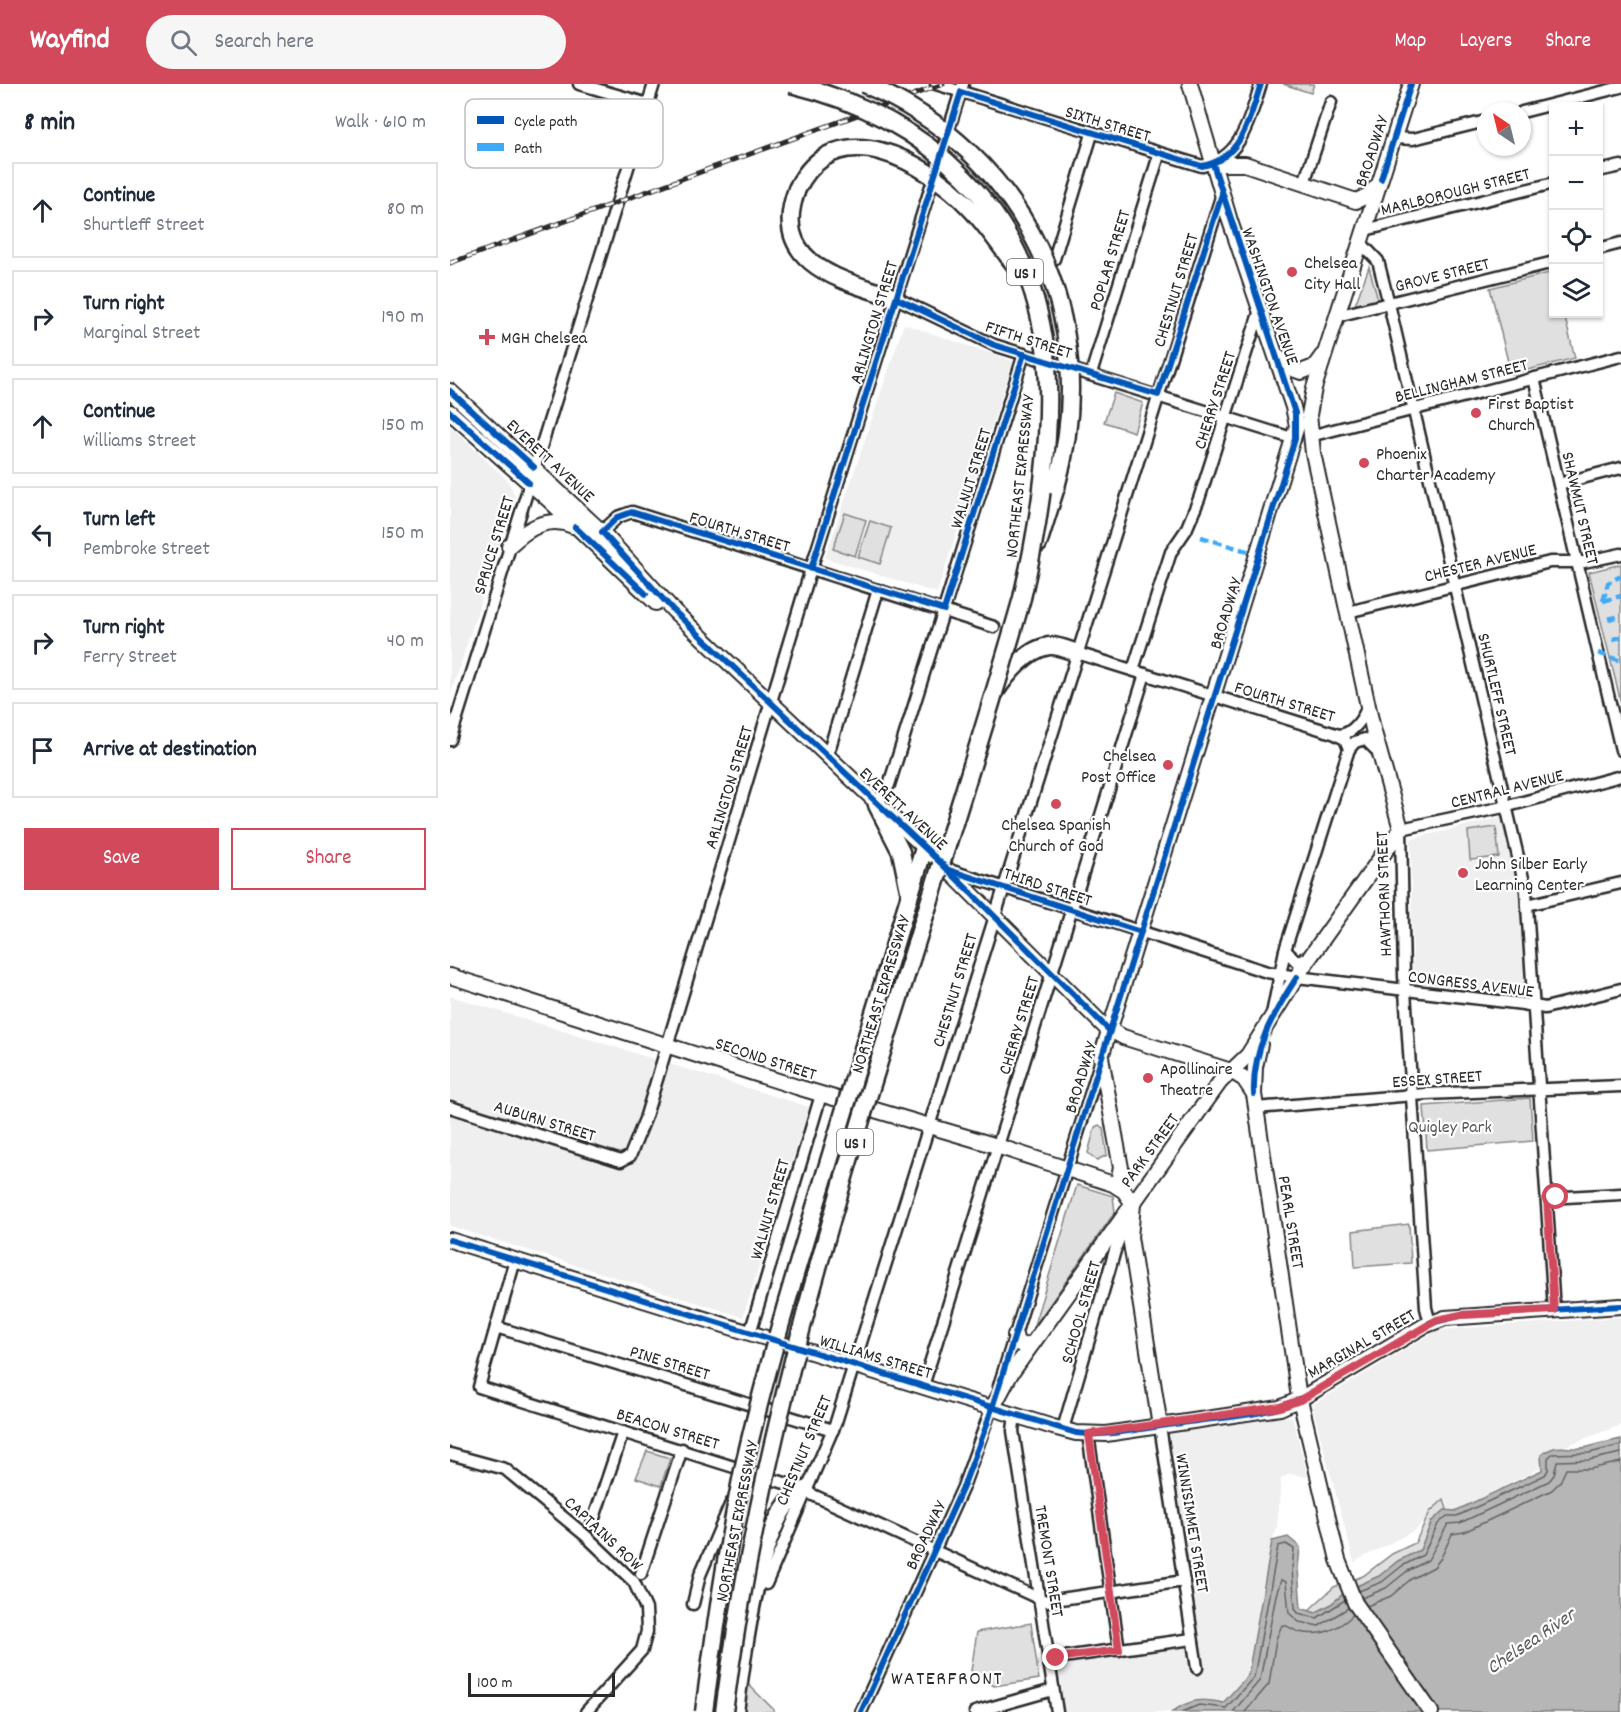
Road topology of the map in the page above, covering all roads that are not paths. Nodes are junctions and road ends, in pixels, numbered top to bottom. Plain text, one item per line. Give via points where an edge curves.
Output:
1 (579, 84) edge
2 (654, 84) edge
3 (791, 84) edge
4 (864, 84) edge
5 (936, 84) edge
6 (1190, 84) edge
7 (1261, 84) edge
8 (1411, 84) edge
9 (1621, 87) edge
10 (962, 88) edge
11 (631, 99) edge
12 (650, 99) edge
13 (1330, 102) dead end
14 (1531, 110) edge
15 (1477, 123) edge
16 (1092, 134) junction
17 (1394, 138) junction
18 (1159, 155) junction
19 (1213, 164) junction
20 (1621, 166) edge
21 (628, 168) edge
22 (1603, 170) edge
23 (1381, 179) junction
24 (1304, 183) junction
25 (1549, 184) edge
26 (1222, 194) junction
27 (1356, 201) junction
28 (1363, 237) junction
29 (1621, 243) edge
30 (1603, 248) edge
31 (1054, 259) dead end
32 (1549, 263) edge
33 (1029, 284) junction
34 (896, 298) junction
35 (1389, 304) junction
36 (1260, 310) junction
37 (1338, 316) junction
38 (1327, 348) junction
39 (1275, 353) junction
40 (1024, 354) junction
41 (1621, 356) edge
42 (1090, 374) junction
43 (1534, 378) junction
44 (450, 392) edge
45 (1158, 396) junction
46 (1415, 408) junction
47 (450, 412) edge
48 (1226, 417) junction
49 (1310, 436) junction
50 (1295, 439) junction
51 (534, 467) junction
52 (1621, 468) edge
53 (529, 483) junction
54 (1558, 484) junction
55 (575, 527) junction
56 (596, 537) junction
57 (509, 546) junction
58 (1621, 554) edge
59 (1577, 562) junction
60 (811, 569) junction
61 (1456, 585) junction
62 (878, 590) junction
63 (944, 610) junction
64 (1348, 612) junction
65 (994, 627) dead end
66 (1077, 653) junction
67 (1133, 670) junction
68 (1145, 674) junction
69 (1215, 696) junction
70 (770, 704) junction
71 (1368, 705) junction
72 (987, 712) junction
73 (1336, 734) junction
74 (450, 740) edge
75 (1349, 749) junction
76 (1621, 750) edge
77 (1380, 755) junction
78 (827, 757) junction
79 (1621, 776) edge
80 (877, 805) junction
81 (1508, 806) junction
82 (1401, 829) junction
83 (924, 848) junction
84 (946, 869) junction
85 (1621, 883) edge
86 (1004, 888) junction
87 (1527, 905) junction
88 (1071, 909) junction
89 (905, 913) junction
90 (994, 917) junction
91 (1142, 932) junction
92 (1285, 950) junction
93 (1310, 957) junction
94 (1051, 973) junction
95 (1280, 974) junction
96 (450, 976) edge
97 (1297, 977) junction
98 (1621, 989) edge
99 (1405, 991) junction
100 (1534, 1007) junction
101 (1269, 1022) junction
102 (1110, 1031) junction
103 (667, 1044) junction
104 (1101, 1057) junction
105 (1231, 1071) junction
106 (1621, 1086) edge
107 (1539, 1089) junction
108 (821, 1095) junction
109 (1412, 1096) junction
110 (1255, 1101) junction
111 (450, 1107) edge
112 (929, 1126) junction
113 (998, 1146) junction
114 (630, 1156) joint
115 (1066, 1170) junction
116 (1117, 1186) junction
117 (1621, 1194) edge
118 (1547, 1198) junction
119 (1132, 1204) junction
120 (450, 1240) edge
121 (515, 1260) junction
122 (1621, 1306) edge
123 (1554, 1310) junction
124 (1430, 1323) junction
125 (496, 1327) junction
126 (750, 1333) junction
127 (1015, 1335) junction
128 (1033, 1343) junction
129 (796, 1347) junction
130 (854, 1365) junction
131 (923, 1386) junction
132 (1300, 1400) junction
133 (993, 1407) junction
134 (1015, 1414) junction
135 (1160, 1426) junction
136 (1063, 1429) junction
137 (833, 1430) junction
138 (623, 1432) junction
139 (1089, 1434) junction
140 (682, 1449) junction
141 (450, 1454) edge
142 (744, 1469) junction
143 (757, 1473) junction
144 (805, 1490) junction
145 (592, 1524) dead end
146 (934, 1550) junction
147 (641, 1574) dead end
148 (1184, 1581) junction
149 (1110, 1591) junction
150 (1040, 1599) junction
151 (693, 1604) dead end
152 (1192, 1639) junction
153 (1119, 1650) junction
154 (1049, 1659) junction
155 (1197, 1668) dead end
156 (1053, 1690) junction
157 (586, 1712) edge
158 (705, 1712) edge
159 (724, 1712) edge
160 (735, 1712) edge
161 (861, 1712) edge
162 (975, 1712) edge
163 (1057, 1712) edge
164 (1431, 1712) edge

1 - 11 street
2 - 12 street, SPRUCE STREET
3 - 33 highway, NORTHEAST EXPRESSWAY / US 1, bridge via 872,111 911,132 945,158 993,211
4 - 72 highway, NORTHEAST EXPRESSWAY / US 1, bridge via 930,120 992,175 1040,249 1064,319 1071,394 1064,460
5 - 10 street, SIXTH STREET
6 - 19 main road, WASHINGTON AVENUE
7 - 19 street via 1244,135
8 - 17 main road, BROADWAY
9 - 14 street
10 - 16 street, SIXTH STREET
10 - 34 street, ARLINGTON STREET
13 - 24 street
15 - 17 street via 1413,139
16 - 18 street, SIXTH STREET
16 - 31 street
17 - 23 main road, BROADWAY
18 - 19 street, SIXTH STREET via 1197,166
18 - 42 street, POPLAR STREET
19 - 24 main road via 1239,163
19 - 26 main road, WASHINGTON AVENUE
20 - 22 street
21 - 51 street, SPRUCE STREET
23 - 27 main road via 1369,195
23 - 28 main road, BROADWAY
24 - 27 main road
25 - 28 street, MARLBOROUGH STREET
26 - 36 main road, WASHINGTON AVENUE
26 - 45 street, CHESTNUT STREET
27 - 28 main road via 1363,214
28 - 35 street, SHURTLEFF STREET via 1378,261
28 - 37 main road, BROADWAY
29 - 30 street
32 - 35 street, GROVE STREET
33 - 34 highway, bridge via 980,219 925,171 891,154 861,148 837,152 813,166 797,189 792,211 797,243 809,260 834,278
33 - 129 highway, NORTHEAST EXPRESSWAY / US 1, bridge via 1043,337 1048,388 1030,564
34 - 40 street, FIFTH STREET via 976,338
34 - 60 street, ARLINGTON STREET
35 - 37 street, GROVE STREET
35 - 46 street, SHURTLEFF STREET
36 - 39 main road, WASHINGTON AVENUE
36 - 48 street, CHERRY STREET
37 - 38 main road, BROADWAY
38 - 39 main road via 1314,367 1301,372 1287,367
38 - 49 main road, BROADWAY via 1310,401
39 - 50 main road, WASHINGTON AVENUE via 1295,413
40 - 42 street, FIFTH STREET
40 - 63 street, WALNUT STREET
41 - 43 street, BELLINGHAM STREET
42 - 45 street, FIFTH STREET
43 - 46 street, BELLINGHAM STREET
43 - 54 street, SHAWMUT STREET
44 - 51 main road, EVERETT AVENUE
45 - 48 street, FIFTH STREET
45 - 66 street, CHESTNUT STREET
46 - 49 street, BELLINGHAM STREET
46 - 61 street, SHURTLEFF STREET
47 - 53 main road, EVERETT AVENUE
48 - 50 street, FIFTH STREET
48 - 67 street, CHERRY STREET via 1186,531 1171,552
49 - 64 main road, HAWTHORN STREET
50 - 69 main road, BROADWAY
51 - 53 street, SPRUCE STREET
51 - 56 main road, EVERETT AVENUE
52 - 54 street
53 - 55 main road, EVERETT AVENUE
53 - 57 street, SPRUCE STREET
54 - 59 street, SHAWMUT STREET
55 - 56 main road, EVERETT AVENUE
55 - 57 main road via 555,521 533,526
56 - 60 street, FOURTH STREET via 618,517 632,512
56 - 70 main road, EVERETT AVENUE
57 - 74 street, SPRUCE STREET
58 - 59 street, CHESTER AVENUE
59 - 61 street, CHESTER AVENUE via 1555,561
59 - 76 street, SHAWMUT STREET
60 - 62 street, FOURTH STREET
60 - 70 street, ARLINGTON STREET
61 - 64 street, CHESTER AVENUE
61 - 81 street, SHURTLEFF STREET
62 - 63 street, FOURTH STREET
62 - 78 street
63 - 65 street, FOURTH STREET
63 - 80 street, WALNUT STREET via 889,785
64 - 71 main road, HAWTHORN STREET
66 - 67 street, FOURTH STREET
66 - 72 highway via 1052,646 1035,652 1002,682
66 - 86 street, CHESTNUT STREET
67 - 68 street, FOURTH STREET
68 - 69 street, FOURTH STREET
68 - 88 street, CHERRY STREET
69 - 73 street, FOURTH STREET
69 - 91 main road, BROADWAY
70 - 78 main road, EVERETT AVENUE
70 - 103 street, ARLINGTON STREET
71 - 73 street, FOURTH STREET via 1355,727 1345,735
71 - 77 main road, HAWTHORN STREET
72 - 129 highway, NORTHEAST EXPRESSWAY / US 1, bridge
73 - 75 street via 1345,739
75 - 77 street via 1365,739
75 - 92 street, PEARL STREET
77 - 82 main road, HAWTHORN STREET
78 - 80 main road, EVERETT AVENUE
79 - 81 street, CENTRAL AVENUE
80 - 83 main road, EVERETT AVENUE
80 - 89 highway via 907,870
81 - 82 street, CENTRAL AVENUE
81 - 87 street, SHURTLEFF STREET
82 - 93 main road, PARK STREET
82 - 99 street, HAWTHORN STREET
83 - 84 main road, EVERETT AVENUE
83 - 89 highway
84 - 86 street, THIRD STREET
84 - 90 main road, EVERETT AVENUE
85 - 87 street
86 - 88 street, THIRD STREET
86 - 90 street, CHESTNUT STREET
87 - 100 street, SHURTLEFF STREET
88 - 91 street, THIRD STREET
88 - 94 street, CHERRY STREET
89 - 158 highway, bridge via 784,1309 747,1454 724,1572
90 - 94 main road, EVERETT AVENUE
90 - 112 street, CHESTNUT STREET
91 - 95 street, CONGRESS AVENUE
91 - 102 main road, BROADWAY
92 - 93 street via 1296,961
92 - 95 street, PEARL STREET
93 - 97 main road, PARK STREET
94 - 102 main road, EVERETT AVENUE
94 - 113 street, CHERRY STREET
95 - 97 street, CONGRESS AVENUE
95 - 101 street, PEARL STREET
96 - 103 main road, SECOND STREET
97 - 99 street, CONGRESS AVENUE
97 - 101 main road, PARK STREET
98 - 100 street, CONGRESS AVENUE via 1545,1008
99 - 100 street, CONGRESS AVENUE
99 - 109 street, HAWTHORN STREET
100 - 107 street, SHURTLEFF STREET
101 - 105 main road, PARK STREET via 1248,1055
101 - 110 main road, PEARL STREET via 1257,1059
102 - 104 main road, BROADWAY
102 - 105 main road
103 - 108 main road, SECOND STREET
103 - 114 street, ARLINGTON STREET
104 - 115 street, BROADWAY
104 - 116 main road via 1120,1168
105 - 110 main road via 1244,1079
105 - 119 main road, PARK STREET
106 - 107 street, ESSEX STREET
107 - 109 street, ESSEX STREET
107 - 118 street, SHURTLEFF STREET
108 - 112 main road, SECOND STREET
108 - 126 street, WALNUT STREET
109 - 110 street, ESSEX STREET
109 - 124 street, HAWTHORN STREET
110 - 132 main road, PEARL STREET
111 - 114 street, AUBURN STREET via 621,1161
112 - 113 main road, SECOND STREET
112 - 130 street, CHESTNUT STREET
113 - 115 main road, SECOND STREET
113 - 131 street, CHERRY STREET
115 - 116 main road, SECOND STREET
115 - 127 street, BROADWAY
116 - 119 main road
117 - 118 street
118 - 123 street, SHURTLEFF STREET
119 - 128 main road, PARK STREET
119 - 135 main road, WINNISIMMET STREET via 1130,1237
119 - 136 street, SCHOOL STREET
120 - 121 main road, WILLIAMS STREET
121 - 125 street
121 - 126 main road, WILLIAMS STREET
122 - 123 main road, MARGINAL STREET
123 - 124 main road, MARGINAL STREET via 1461,1315
124 - 132 main road, MARGINAL STREET
125 - 137 street, PINE STREET
125 - 138 street, BEACON STREET via 479,1387
126 - 130 main road, WILLIAMS STREET
127 - 128 main road via 1017,1343
127 - 133 street, BROADWAY
128 - 133 main road, PARK STREET
129 - 159 highway, NORTHEAST EXPRESSWAY / US 1, bridge via 757,1505
130 - 131 main road, WILLIAMS STREET
130 - 137 street, CHESTNUT STREET
131 - 133 main road, WILLIAMS STREET
132 - 135 main road, WILLIAMS STREET via 1263,1411
132 - 164 main road, PEARL STREET via 1341,1568 1355,1603
133 - 134 main road, WILLIAMS STREET
133 - 146 street, BROADWAY via 965,1483
134 - 136 main road, WILLIAMS STREET
134 - 150 street, TREMONT STREET via 1013,1431
135 - 139 main road, WILLIAMS STREET
135 - 148 street, WINNISIMMET STREET
136 - 139 main road, WILLIAMS STREET
137 - 144 street, CHESTNUT STREET
138 - 140 street, BEACON STREET
138 - 145 street
139 - 149 street
140 - 142 street, BEACON STREET
140 - 147 street
141 - 157 street, CAPTAINS ROW via 505,1468 634,1582 646,1609 647,1631 642,1650
142 - 143 street, BEACON STREET
142 - 151 street via 700,1575
143 - 144 street, BEACON STREET
143 - 158 street
144 - 146 street, BEACON STREET
144 - 160 highway via 790,1499 766,1545
146 - 150 street, BEACON STREET
146 - 161 street, BROADWAY
148 - 149 street, BEACON STREET
148 - 152 street, WINNISIMMET STREET
149 - 150 street, BEACON STREET
149 - 153 street
150 - 154 street, TREMONT STREET
152 - 153 street
152 - 155 street, WINNISIMMET STREET
153 - 154 street
154 - 156 street, TREMONT STREET
156 - 162 street
156 - 163 street, TREMONT STREET

